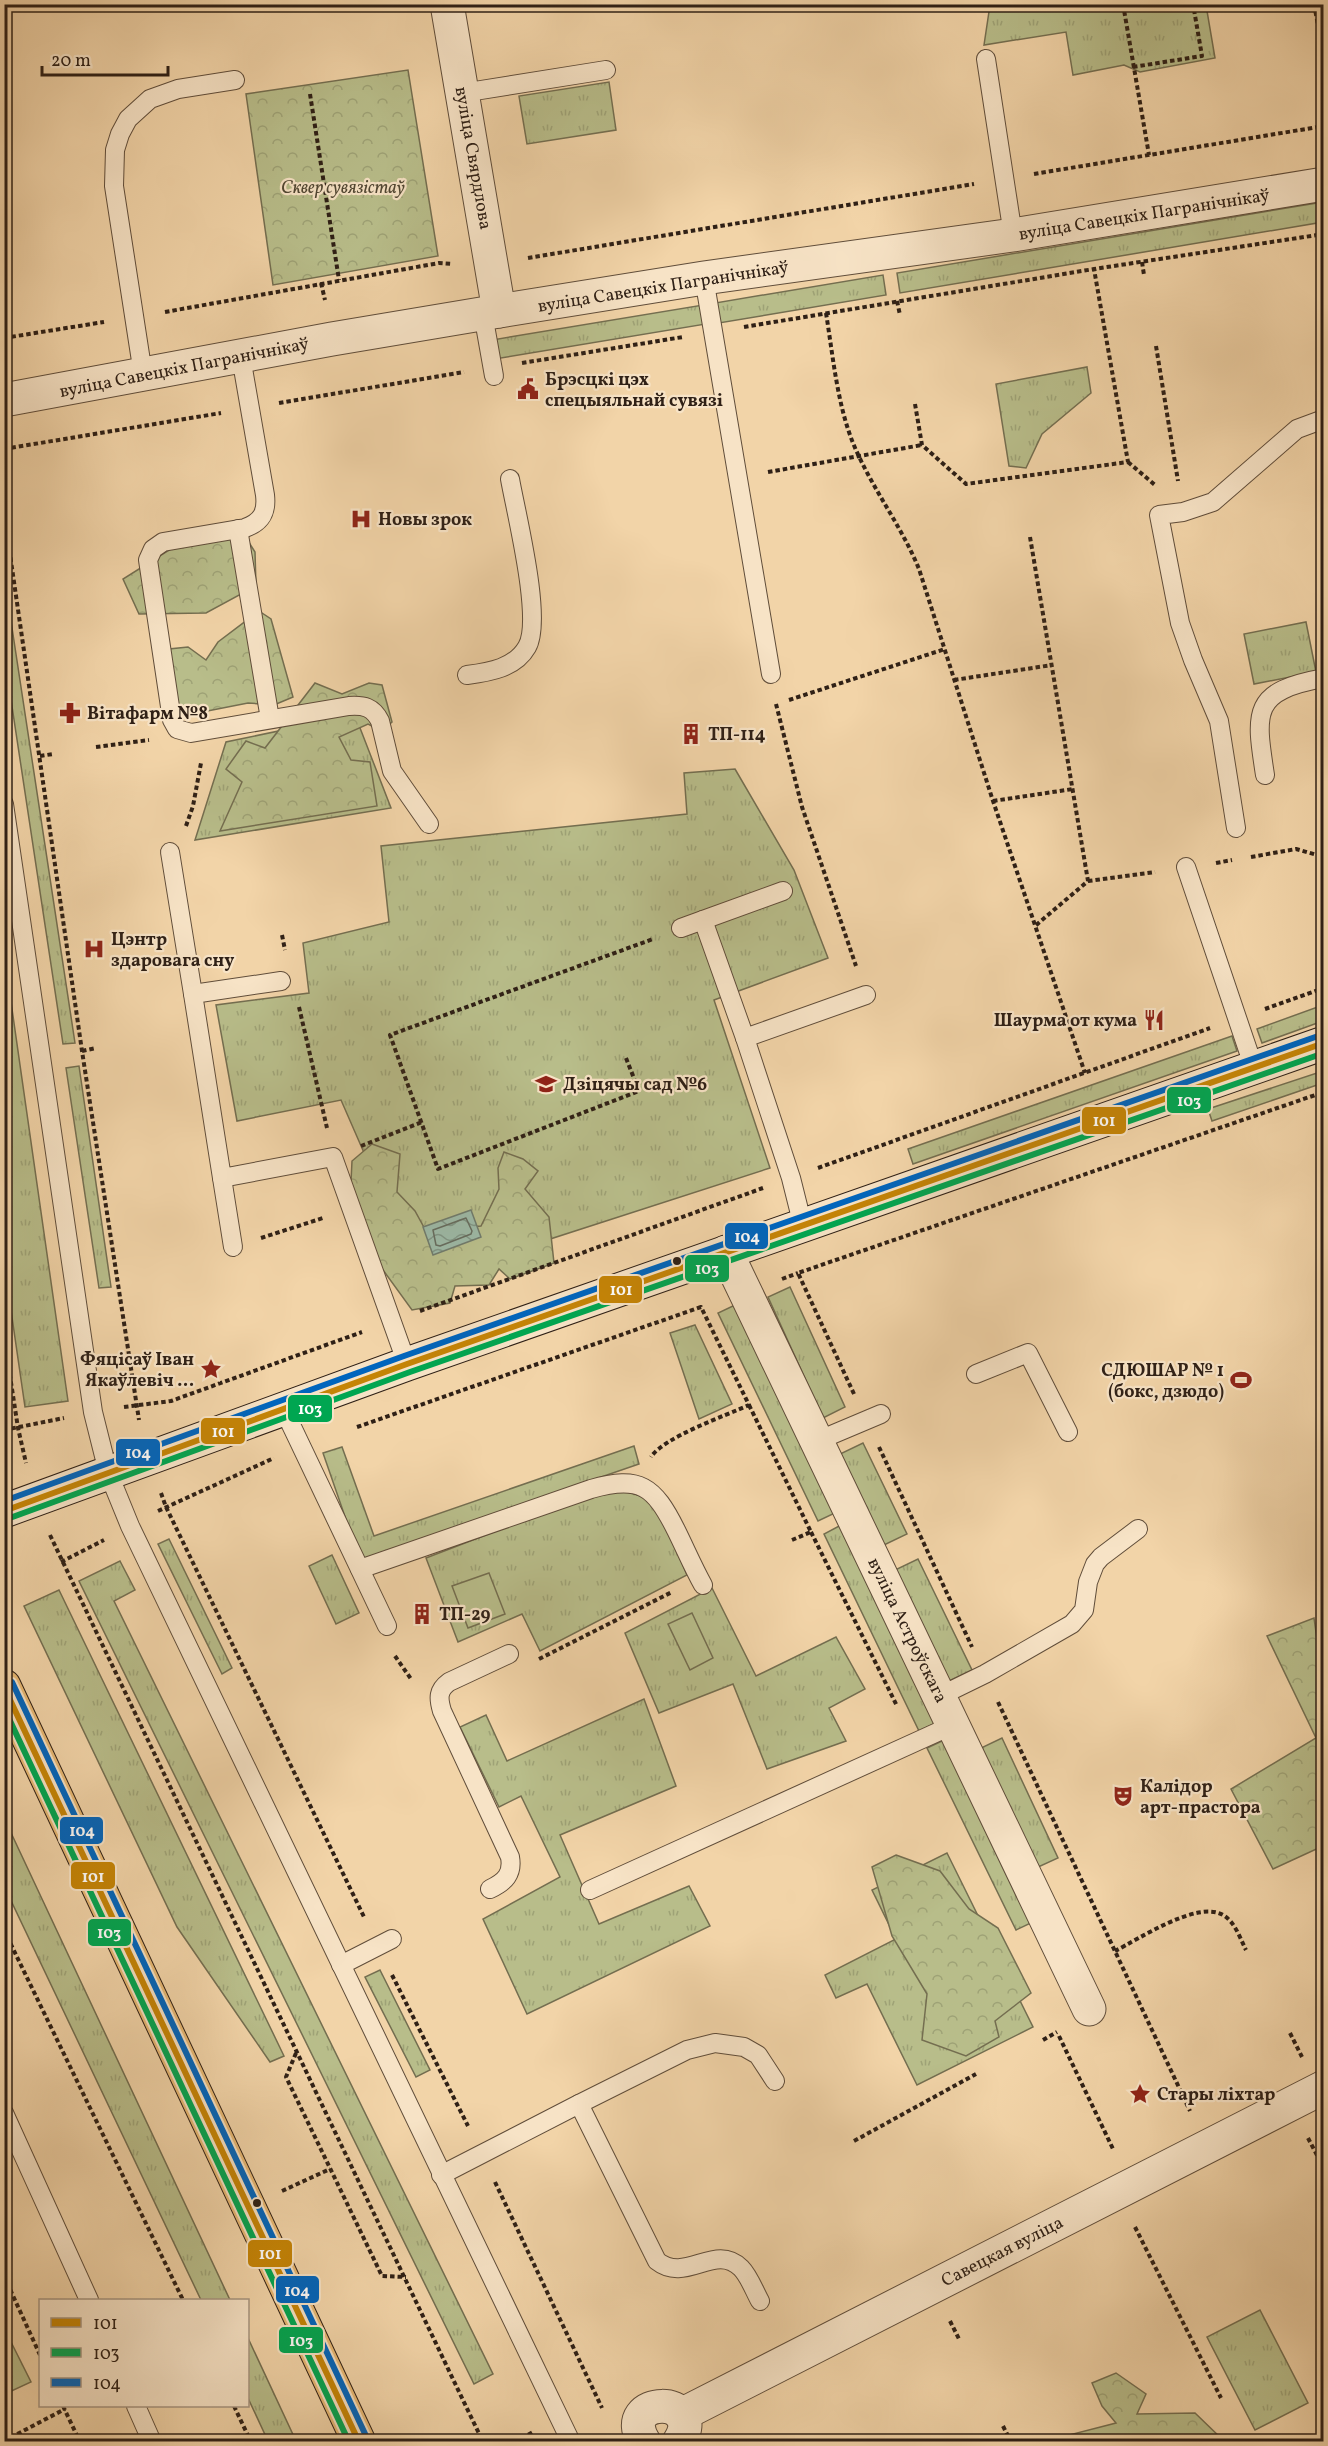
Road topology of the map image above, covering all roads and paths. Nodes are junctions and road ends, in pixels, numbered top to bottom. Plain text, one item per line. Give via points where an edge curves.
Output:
1 (447, 4) edge
2 (1123, 4) edge
3 (1193, 4) edge
4 (1314, 4) edge
5 (1323, 57) edge
6 (986, 59) dead end
7 (1134, 67) junction
8 (606, 70) dead end
9 (235, 80) dead end
10 (462, 93) junction
11 (310, 94) dead end
12 (1323, 126) edge
13 (1149, 155) junction
14 (1005, 179) junction
15 (1323, 184) edge
16 (1323, 234) edge
17 (1013, 235) junction
18 (531, 258) dead end
19 (1142, 262) junction
20 (493, 267) junction
21 (1094, 269) junction
22 (1144, 275) dead end
23 (704, 278) junction
24 (339, 280) junction
25 (897, 301) junction
26 (491, 312) junction
27 (826, 313) junction
28 (900, 315) dead end
29 (133, 317) junction
30 (714, 332) junction
31 (4, 338) edge
32 (1156, 346) dead end
33 (241, 357) junction
34 (493, 372) junction
35 (142, 374) junction
36 (4, 400) edge
37 (915, 404) dead end
38 (252, 408) junction
39 (1323, 418) edge
40 (922, 445) junction
41 (4, 449) edge
42 (859, 456) junction
43 (737, 478) junction
44 (510, 479) dead end
45 (1180, 492) dead end
46 (4, 513) edge
47 (238, 530) junction
48 (1030, 537) dead end
49 (945, 649) junction
50 (1052, 665) junction
51 (771, 674) joint
52 (467, 675) dead end
53 (1323, 678) edge
54 (954, 680) junction
55 (776, 704) junction
56 (270, 719) junction
57 (177, 729) junction
58 (207, 730) junction
59 (96, 747) dead end
60 (54, 754) dead end
61 (40, 756) junction
62 (1265, 775) dead end
63 (1073, 789) junction
64 (993, 801) junction
65 (4, 804) edge
66 (429, 824) dead end
67 (1236, 828) dead end
68 (170, 852) joint
69 (1186, 867) dead end
70 (783, 891) dead end
71 (703, 920) junction
72 (1035, 926) junction
73 (681, 928) joint
74 (282, 935) dead end
75 (287, 958) dead end
76 (281, 981) dead end
77 (1323, 988) edge
78 (193, 994) junction
79 (866, 995) joint
80 (298, 1005) dead end
81 (1237, 1019) junction
82 (745, 1038) junction
83 (1323, 1043) edge
84 (96, 1048) dead end
85 (82, 1051) junction
86 (626, 1058) dead end
87 (1254, 1068) junction
88 (1085, 1073) junction
89 (1323, 1092) edge
90 (422, 1122) junction
91 (333, 1156) junction
92 (222, 1178) junction
93 (791, 1178) junction
94 (352, 1209) junction
95 (803, 1226) junction
96 (233, 1247) joint
97 (726, 1252) junction
98 (392, 1321) junction
99 (4, 1337) edge
100 (407, 1364) junction
101 (976, 1374) dead end
102 (749, 1405) junction
103 (135, 1406) junction
104 (283, 1408) junction
105 (93, 1412) junction
106 (874, 1418) junction
107 (356, 1427) dead end
108 (18, 1428) junction
109 (4, 1430) edge
110 (1068, 1432) dead end
111 (817, 1441) junction
112 (300, 1446) junction
113 (149, 1458) junction
114 (108, 1472) junction
115 (641, 1486) junction
116 (35, 1500) junction
117 (166, 1508) junction
118 (4, 1511) edge
119 (130, 1526) junction
120 (1138, 1529) dead end
121 (792, 1540) dead end
122 (62, 1563) junction
123 (360, 1569) junction
124 (701, 1582) joint
125 (387, 1626) dead end
126 (391, 1650) dead end
127 (509, 1654) dead end
128 (539, 1659) dead end
129 (985, 1674) junction
130 (4, 1686) edge
131 (418, 1689) dead end
132 (940, 1696) junction
133 (953, 1725) junction
134 (490, 1889) dead end
135 (590, 1890) dead end
136 (4, 1930) edge
137 (385, 1943) junction
138 (1246, 1950) dead end
139 (1115, 1951) junction
140 (340, 1965) junction
141 (1089, 2008) dead end
142 (1058, 2032) dead end
143 (1043, 2040) dead end
144 (296, 2053) junction
145 (976, 2074) dead end
146 (775, 2082) dead end
147 (1323, 2087) edge
148 (579, 2104) junction
149 (4, 2113) edge
150 (854, 2141) dead end
151 (1206, 2146) junction
152 (482, 2155) junction
153 (330, 2169) junction
154 (441, 2175) junction
155 (1118, 2192) junction
156 (249, 2207) junction
157 (4, 2276) edge
158 (406, 2277) junction
159 (88, 2299) edge
160 (182, 2299) edge
161 (760, 2301) dead end
162 (39, 2353) edge
163 (1221, 2398) dead end
164 (64, 2407) edge
165 (136, 2407) edge
166 (234, 2407) edge
167 (605, 2415) dead end
168 (1003, 2426) dead end
169 (680, 2428) edge
170 (537, 2430) dead end
171 (639, 2440) edge
172 (4, 2441) edge
173 (80, 2442) edge
174 (152, 2442) edge
175 (251, 2442) edge
176 (358, 2442) edge
177 (483, 2442) edge
178 (515, 2442) edge
179 (571, 2442) edge
180 (1011, 2442) edge

1 - 10 street, вуліца Свярдлова
2 - 7 path
3 - 7 path via 1202,56
4 - 5 path
6 - 14 lane
7 - 13 path
8 - 10 lane
9 - 29 lane via 178,89 150,99 128,119 120,134 115,150 114,186
10 - 20 street, вуліца Свярдлова
11 - 24 path
12 - 13 path
13 - 14 path
14 - 17 lane
14 - 18 path
15 - 17 street, вуліца Савецкіх Пагранічнікаў
16 - 19 path
17 - 23 street, вуліца Савецкіх Пагранічнікаў
19 - 21 path
19 - 22 path
20 - 24 path via 439,263
20 - 26 street, вуліца Свярдлова
21 - 25 path
21 - 40 path via 1128,462 966,484
23 - 26 street, вуліца Савецкіх Пагранічнікаў
23 - 30 lane
24 - 29 path
25 - 27 path
25 - 28 path
26 - 33 street, вуліца Савецкіх Пагранічнікаў
26 - 34 lane
27 - 30 path
27 - 42 path via 843,410
29 - 31 path
29 - 35 lane
30 - 34 path
30 - 43 lane
32 - 45 path
33 - 35 street, вуліца Савецкіх Пагранічнікаў
33 - 38 lane
34 - 38 path
35 - 36 street, вуліца Савецкіх Пагранічнікаў
37 - 40 path
38 - 41 path
38 - 47 lane via 265,512 256,523
39 - 67 lane via 1297,429 1213,502 1159,515 1180,623 1219,721
40 - 42 path
42 - 43 path
42 - 49 path via 913,552
43 - 51 lane
44 - 52 lane via 532,602 532,633 528,646 512,663 491,672
46 - 61 path
47 - 56 lane
47 - 57 lane via 163,542 153,549 148,560 172,720
48 - 50 path
49 - 54 path
49 - 55 path
50 - 54 path
50 - 63 path
51 - 55 path
53 - 62 lane via 1286,687 1267,702 1258,726
54 - 64 path
55 - 79 path via 796,790
56 - 58 lane
56 - 66 lane via 356,706 373,710 380,721 392,771
57 - 58 lane via 187,733
57 - 59 path via 152,739
58 - 68 path via 189,819
60 - 61 path
61 - 85 path
63 - 64 path
63 - 72 path via 1088,881
64 - 72 path
65 - 105 lane
68 - 78 lane
69 - 81 lane
70 - 71 lane
71 - 73 lane
71 - 82 lane
72 - 88 path
73 - 90 path via 390,1035
74 - 75 path
76 - 78 lane
77 - 81 path
78 - 92 lane
79 - 82 lane
80 - 91 path
81 - 87 lane
81 - 88 path
82 - 93 lane
83 - 87 street
84 - 85 path
85 - 103 path
86 - 90 path via 639,1092 438,1169
87 - 95 street
88 - 93 path
89 - 106 path via 798,1273
90 - 91 path
91 - 92 lane
91 - 94 lane
92 - 96 lane
93 - 95 lane
93 - 98 path
94 - 96 path
94 - 98 lane
95 - 97 street
97 - 100 street
97 - 111 street, вуліца Астроўскага
98 - 100 lane
98 - 103 path via 171,1401
99 - 108 path
100 - 104 street
101 - 110 lane via 1028,1353
102 - 107 path via 701,1307
102 - 115 path via 663,1444 650,1459
102 - 121 path via 811,1532
103 - 105 path
103 - 113 path
104 - 112 lane
104 - 113 street
105 - 108 path
105 - 114 lane
106 - 111 lane
106 - 129 path
108 - 109 path
108 - 116 path
111 - 132 street, вуліца Астроўскага
112 - 117 path
112 - 123 lane
113 - 114 street
113 - 117 path
114 - 116 street
114 - 119 lane
115 - 123 lane via 622,1483 591,1489
115 - 124 lane via 659,1498
116 - 118 street
116 - 122 path
117 - 119 path
117 - 137 path
119 - 122 path
119 - 140 lane
120 - 129 lane via 1095,1564 1084,1610 1072,1624
122 - 144 path
123 - 125 lane
124 - 128 path
126 - 131 path
127 - 134 lane via 449,1682 439,1699 510,1857 508,1876
129 - 132 lane
129 - 139 path
130 - 156 main road
132 - 133 street, вуліца Астроўскага
133 - 135 lane
133 - 141 street, вуліца Астроўскага
136 - 160 path
137 - 140 lane
137 - 152 path
138 - 139 path via 1224,1916 1206,1911 1185,1916
139 - 151 path
140 - 154 lane
142 - 143 path
144 - 153 path via 286,2077
144 - 158 path
145 - 150 path
146 - 148 lane via 758,2055 744,2047 715,2043 687,2050
147 - 151 street, Савецкая вуліца
148 - 152 lane
148 - 161 lane via 657,2261 678,2269 711,2260 731,2261 746,2275
149 - 159 lane
151 - 155 street, Савецкая вуліца
152 - 154 lane
152 - 167 path
153 - 156 path
153 - 158 path via 382,2276
154 - 179 lane
155 - 163 path
155 - 169 street, Савецкая вуліца
156 - 176 main road
157 - 162 path
158 - 177 path
164 - 172 path
164 - 173 path
165 - 174 lane
166 - 175 path
168 - 180 path
169 - 171 street, Савецкая вуліца via 671,2407 651,2408 639,2424
170 - 178 path

